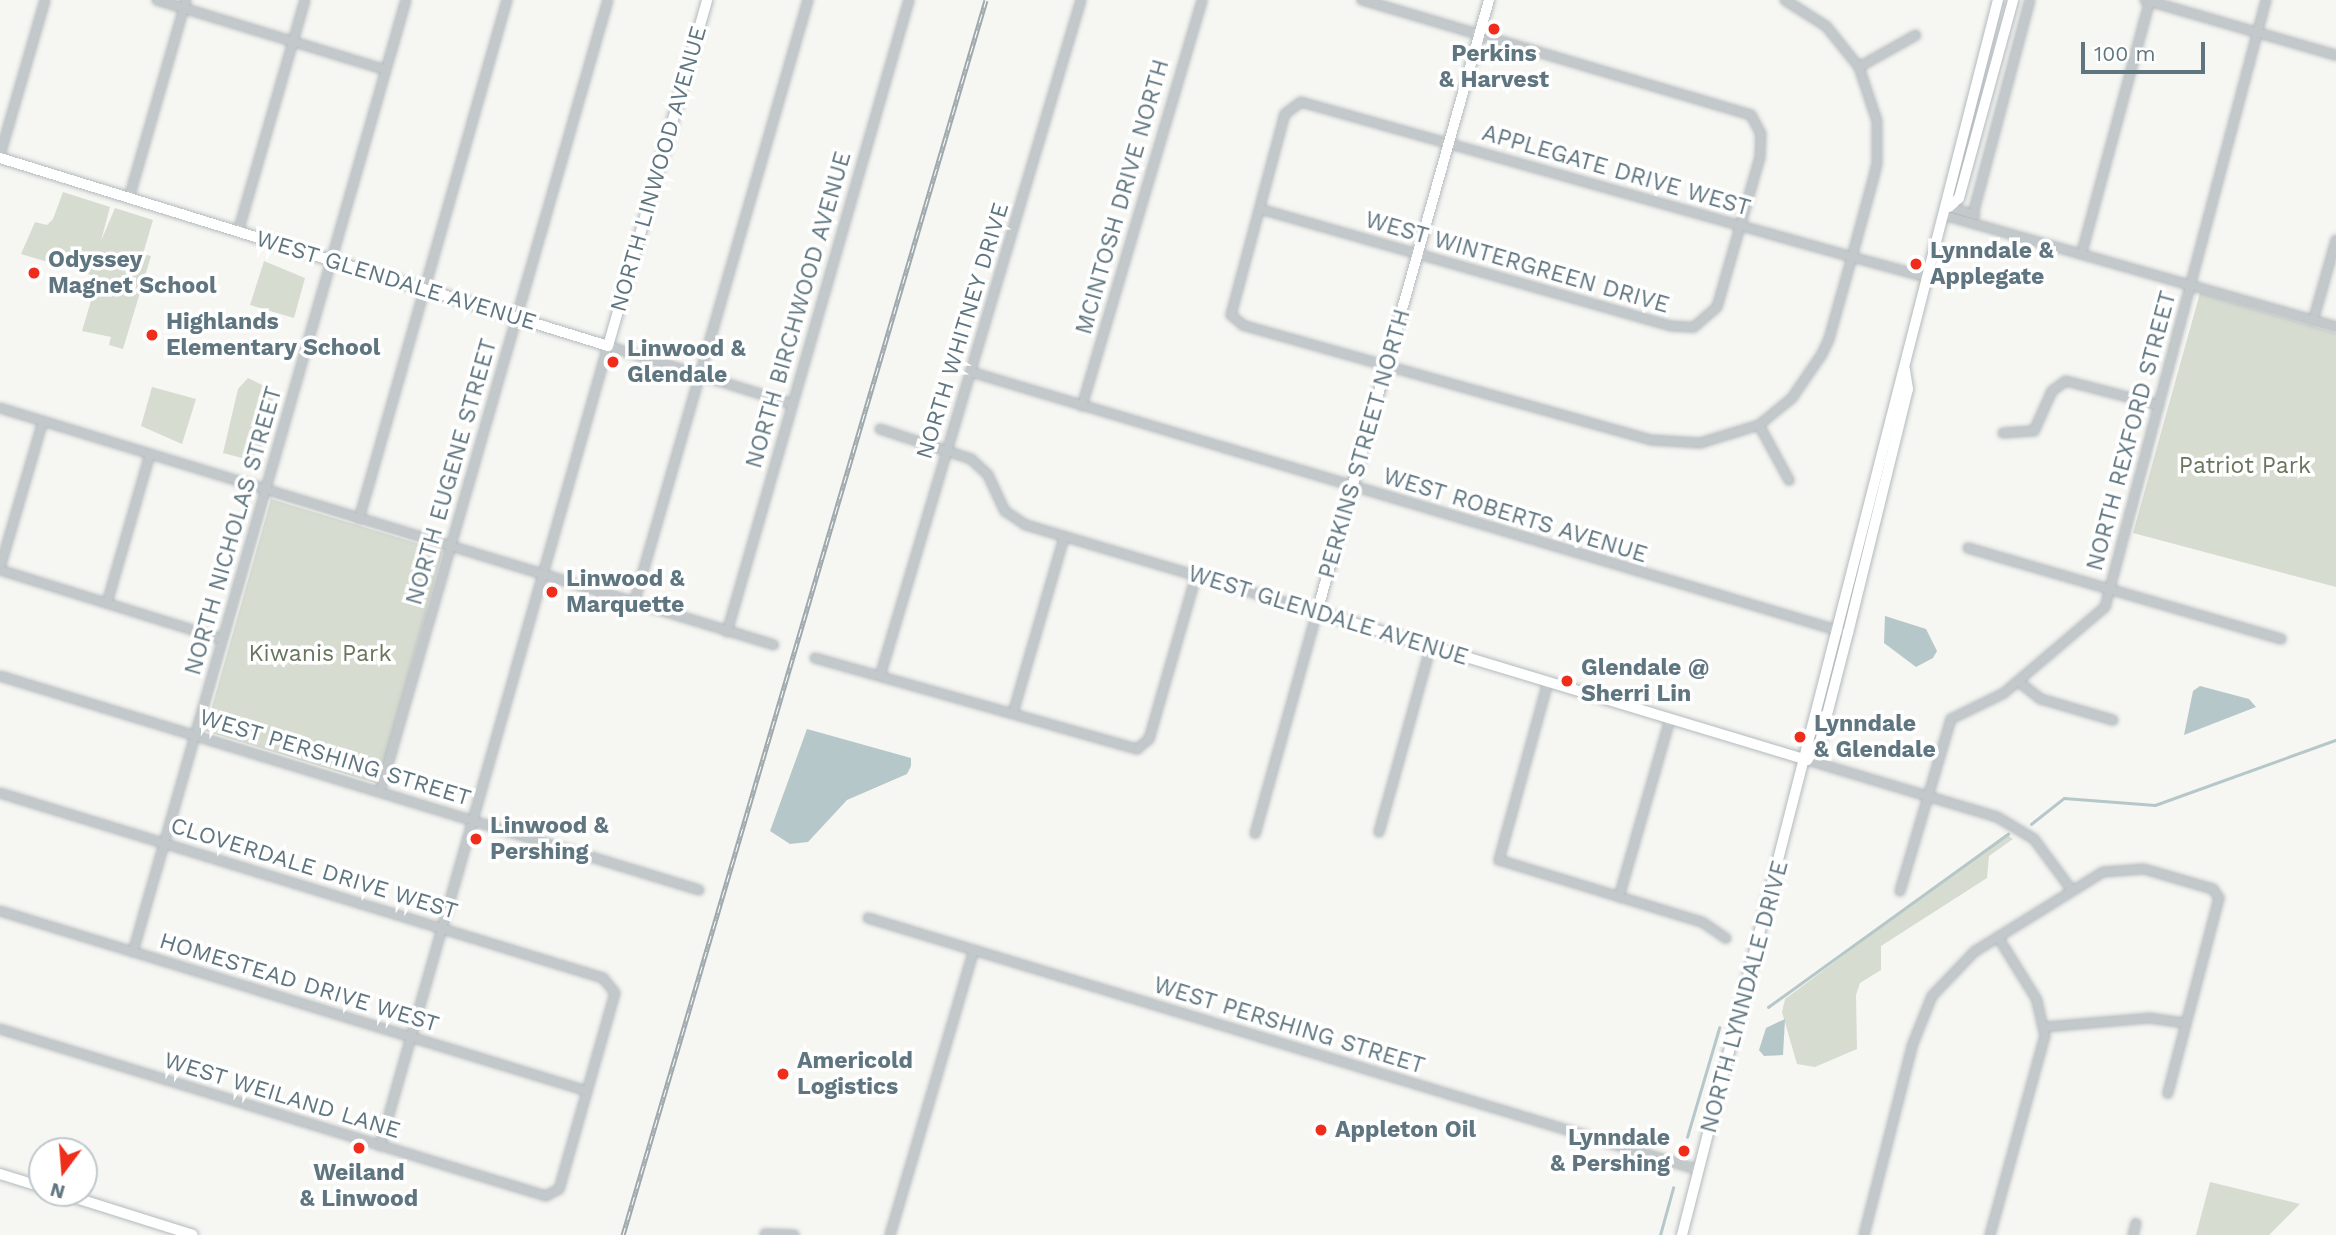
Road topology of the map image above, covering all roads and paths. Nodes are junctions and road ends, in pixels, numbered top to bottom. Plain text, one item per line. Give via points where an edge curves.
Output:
1 (45, 0) edge
2 (157, 0) edge
3 (305, 0) edge
4 (406, 0) edge
5 (507, 0) edge
6 (608, 0) edge
7 (707, 0) edge
8 (808, 0) edge
9 (909, 0) edge
10 (1081, 0) edge
11 (1202, 0) edge
12 (1362, 0) edge
13 (1489, 0) edge
14 (1785, 0) edge
15 (1998, 0) edge
16 (2013, 0) edge
17 (2030, 0) edge
18 (2148, 0) edge
19 (2266, 0) edge
20 (185, 4) edge
21 (1480, 33) junction
22 (2257, 33) junction
23 (1916, 35) dead end
24 (293, 42) junction
25 (2336, 55) edge
26 (1859, 67) junction
27 (386, 70) junction
28 (1450, 144) junction
29 (0, 157) edge
30 (129, 198) junction
31 (1260, 209) junction
32 (1948, 211) junction
33 (1973, 214) junction
34 (1986, 223) junction
35 (1741, 226) junction
36 (238, 232) junction
37 (2336, 240) edge
38 (2082, 252) junction
39 (1418, 256) junction
40 (1852, 257) junction
41 (332, 261) junction
42 (1930, 278) junction
43 (2190, 284) junction
44 (425, 290) junction
45 (516, 318) junction
46 (2314, 321) junction
47 (2336, 327) edge
48 (608, 346) junction
49 (1386, 366) junction
50 (1905, 369) junction
51 (971, 372) junction
52 (700, 374) junction
53 (792, 404) junction
54 (2159, 405) junction
55 (1082, 406) junction
56 (0, 408) edge
57 (43, 421) junction
58 (1759, 425) junction
59 (880, 429) dead end
60 (2003, 433) dead end
61 (947, 450) junction
62 (150, 454) junction
63 (1789, 480) dead end
64 (1353, 487) junction
65 (265, 490) junction
66 (359, 519) junction
67 (1064, 537) junction
68 (451, 547) junction
69 (1968, 548) dead end
70 (0, 569) edge
71 (543, 575) junction
72 (1196, 576) junction
73 (2110, 589) junction
74 (107, 603) junction
75 (634, 603) junction
76 (1317, 612) junction
77 (1836, 630) junction
78 (727, 632) junction
79 (1848, 633) junction
80 (222, 639) junction
81 (2281, 639) dead end
82 (774, 645) dead end
83 (1431, 646) junction
84 (815, 659) dead end
85 (881, 673) junction
86 (0, 676) edge
87 (1548, 682) junction
88 (2019, 682) junction
89 (1013, 713) junction
90 (1670, 719) junction
91 (2113, 720) dead end
92 (195, 735) junction
93 (1807, 760) junction
94 (380, 792) junction
95 (0, 793) edge
96 (1926, 795) junction
97 (472, 821) junction
98 (1379, 832) dead end
99 (1255, 834) dead end
100 (164, 844) junction
101 (2071, 889) junction
102 (699, 890) dead end
103 (1900, 891) dead end
104 (1619, 897) junction
105 (0, 911) edge
106 (868, 918) dead end
107 (441, 929) junction
108 (1998, 937) junction
109 (1726, 938) dead end
110 (974, 950) junction
111 (133, 952) junction
112 (2186, 1023) junction
113 (2045, 1027) junction
114 (0, 1029) edge
115 (410, 1037) junction
116 (587, 1091) junction
117 (2168, 1093) dead end
118 (380, 1146) junction
119 (1699, 1170) junction
120 (0, 1174) edge
121 (28, 1183) edge
122 (98, 1205) edge
123 (2136, 1223) dead end
124 (765, 1234) edge
125 (193, 1235) edge
126 (794, 1235) edge
127 (890, 1235) edge
128 (1682, 1235) edge
129 (1864, 1235) edge
130 (1990, 1235) edge
131 (2133, 1235) edge

1 - 29 street
2 - 20 street
3 - 24 street
4 - 27 street, NORTH NICHOLAS STREET
5 - 44 street
6 - 45 street, NORTH EUGENE STREET
7 - 48 street, NORTH LINWOOD AVENUE
8 - 52 street
9 - 53 street, NORTH BIRCHWOOD AVENUE
10 - 51 street, NORTH WHITNEY DRIVE
11 - 55 street, MCINTOSH DRIVE NORTH
12 - 21 street
13 - 21 street, PERKINS STREET NORTH
14 - 26 street via 1826,26
15 - 32 street, NORTH LYNNDALE DRIVE via 1945,194
16 - 32 street, NORTH LYNNDALE DRIVE via 1959,198
17 - 33 street
18 - 22 street
18 - 38 street
19 - 22 street, NORTH REXFORD STREET
20 - 24 street
20 - 30 street
21 - 28 street, PERKINS STREET NORTH
21 - 35 street, WEST WINTERGREEN DRIVE via 1736,105 1757,123 1762,149
22 - 25 street
22 - 43 street, NORTH REXFORD STREET
23 - 26 street
24 - 27 street
24 - 36 street
26 - 40 street via 1874,106 1878,148
27 - 41 street, NORTH NICHOLAS STREET
28 - 31 street, APPLEGATE DRIVE WEST via 1292,104
28 - 35 street, APPLEGATE DRIVE WEST
28 - 39 street, PERKINS STREET NORTH
29 - 30 street, WEST GLENDALE AVENUE
30 - 36 street, WEST GLENDALE AVENUE
31 - 39 street, WEST WINTERGREEN DRIVE
31 - 49 street via 1231,309 1234,320
32 - 33 street
32 - 34 street
32 - 42 street, NORTH LYNNDALE DRIVE
33 - 34 street
34 - 38 street
35 - 39 street, WEST WINTERGREEN DRIVE via 1717,307 1703,321 1683,328
35 - 40 street, APPLEGATE DRIVE WEST
36 - 41 street, WEST GLENDALE AVENUE
37 - 46 street
38 - 43 street
39 - 49 street, PERKINS STREET NORTH
40 - 42 street, APPLEGATE DRIVE WEST
40 - 58 street via 1815,367
41 - 44 street, WEST GLENDALE AVENUE
41 - 65 street, NORTH NICHOLAS STREET
42 - 50 street, NORTH LYNNDALE DRIVE
43 - 46 street
43 - 54 street, NORTH REXFORD STREET
44 - 45 street, WEST GLENDALE AVENUE
44 - 66 street
45 - 48 street, WEST GLENDALE AVENUE
45 - 68 street, NORTH EUGENE STREET
46 - 47 street
48 - 52 street, WEST GLENDALE AVENUE
48 - 71 street, NORTH LINWOOD AVENUE
49 - 58 street via 1664,442 1718,440
49 - 64 street, PERKINS STREET NORTH
50 - 77 street, NORTH LYNNDALE DRIVE via 1894,386
50 - 79 street, NORTH LYNNDALE DRIVE via 1908,389
51 - 55 street, WEST ROBERTS AVENUE
51 - 61 street, NORTH WHITNEY DRIVE
52 - 53 street, WEST GLENDALE AVENUE
52 - 75 street
53 - 78 street, NORTH BIRCHWOOD AVENUE
54 - 60 street via 2062,381 2034,431
54 - 73 street, NORTH REXFORD STREET
55 - 64 street, WEST ROBERTS AVENUE
56 - 57 street
57 - 62 street
57 - 70 street
58 - 63 street
59 - 61 street, WEST GLENDALE AVENUE
61 - 67 street, WEST GLENDALE AVENUE via 982,468 1012,517
61 - 85 street, NORTH WHITNEY DRIVE
62 - 65 street
62 - 74 street
64 - 76 street, PERKINS STREET NORTH
64 - 77 street, WEST ROBERTS AVENUE
65 - 66 street
65 - 80 street, NORTH NICHOLAS STREET
66 - 68 street
67 - 72 street, WEST GLENDALE AVENUE
67 - 89 street
68 - 71 street
68 - 94 street, NORTH EUGENE STREET
69 - 73 street
70 - 74 street
71 - 75 street
71 - 97 street, NORTH LINWOOD AVENUE
72 - 76 street, WEST GLENDALE AVENUE
72 - 89 street via 1143,747
73 - 81 street
73 - 88 street, NORTH REXFORD STREET via 2095,621
74 - 80 street
75 - 78 street
76 - 83 street, WEST GLENDALE AVENUE
76 - 99 street, PERKINS STREET NORTH
77 - 79 street, WEST ROBERTS AVENUE
77 - 93 street, NORTH LYNNDALE DRIVE via 1806,738
78 - 82 street
79 - 93 street, NORTH LYNNDALE DRIVE via 1820,742
80 - 92 street, NORTH NICHOLAS STREET
83 - 87 street, WEST GLENDALE AVENUE
83 - 98 street
84 - 85 street
85 - 89 street
86 - 92 street, WEST PERSHING STREET
87 - 90 street, WEST GLENDALE AVENUE
87 - 104 street via 1499,860
88 - 91 street via 2041,699
88 - 96 street, NORTH REXFORD STREET via 1951,719
90 - 93 street, WEST GLENDALE AVENUE
90 - 104 street
92 - 94 street, WEST PERSHING STREET
92 - 100 street, NORTH NICHOLAS STREET
93 - 96 street
93 - 119 street, NORTH LYNNDALE DRIVE
94 - 97 street, WEST PERSHING STREET
95 - 100 street, CLOVERDALE DRIVE WEST
96 - 101 street via 2024,831
96 - 103 street, NORTH REXFORD STREET
97 - 102 street, WEST PERSHING STREET
97 - 107 street, NORTH LINWOOD AVENUE
100 - 107 street, CLOVERDALE DRIVE WEST
100 - 111 street, NORTH NICHOLAS STREET
101 - 108 street
101 - 112 street via 2103,872 2135,868 2218,894
104 - 109 street via 1716,927
105 - 111 street, HOMESTEAD DRIVE WEST
106 - 110 street, WEST PERSHING STREET
107 - 115 street, NORTH LINWOOD AVENUE
107 - 116 street, CLOVERDALE DRIVE WEST via 613,986
108 - 113 street via 2037,1000
108 - 129 street via 1952,971 1926,1008
110 - 119 street, WEST PERSHING STREET
110 - 127 street
111 - 115 street, HOMESTEAD DRIVE WEST
112 - 113 street via 2149,1018
112 - 117 street
113 - 130 street
114 - 118 street, WEST WEILAND LANE
115 - 116 street, HOMESTEAD DRIVE WEST
115 - 118 street, NORTH LINWOOD AVENUE
116 - 118 street, WEST WEILAND LANE via 553,1194
119 - 128 street, NORTH LYNNDALE DRIVE
120 - 121 street
122 - 125 street
123 - 131 street
124 - 126 street

